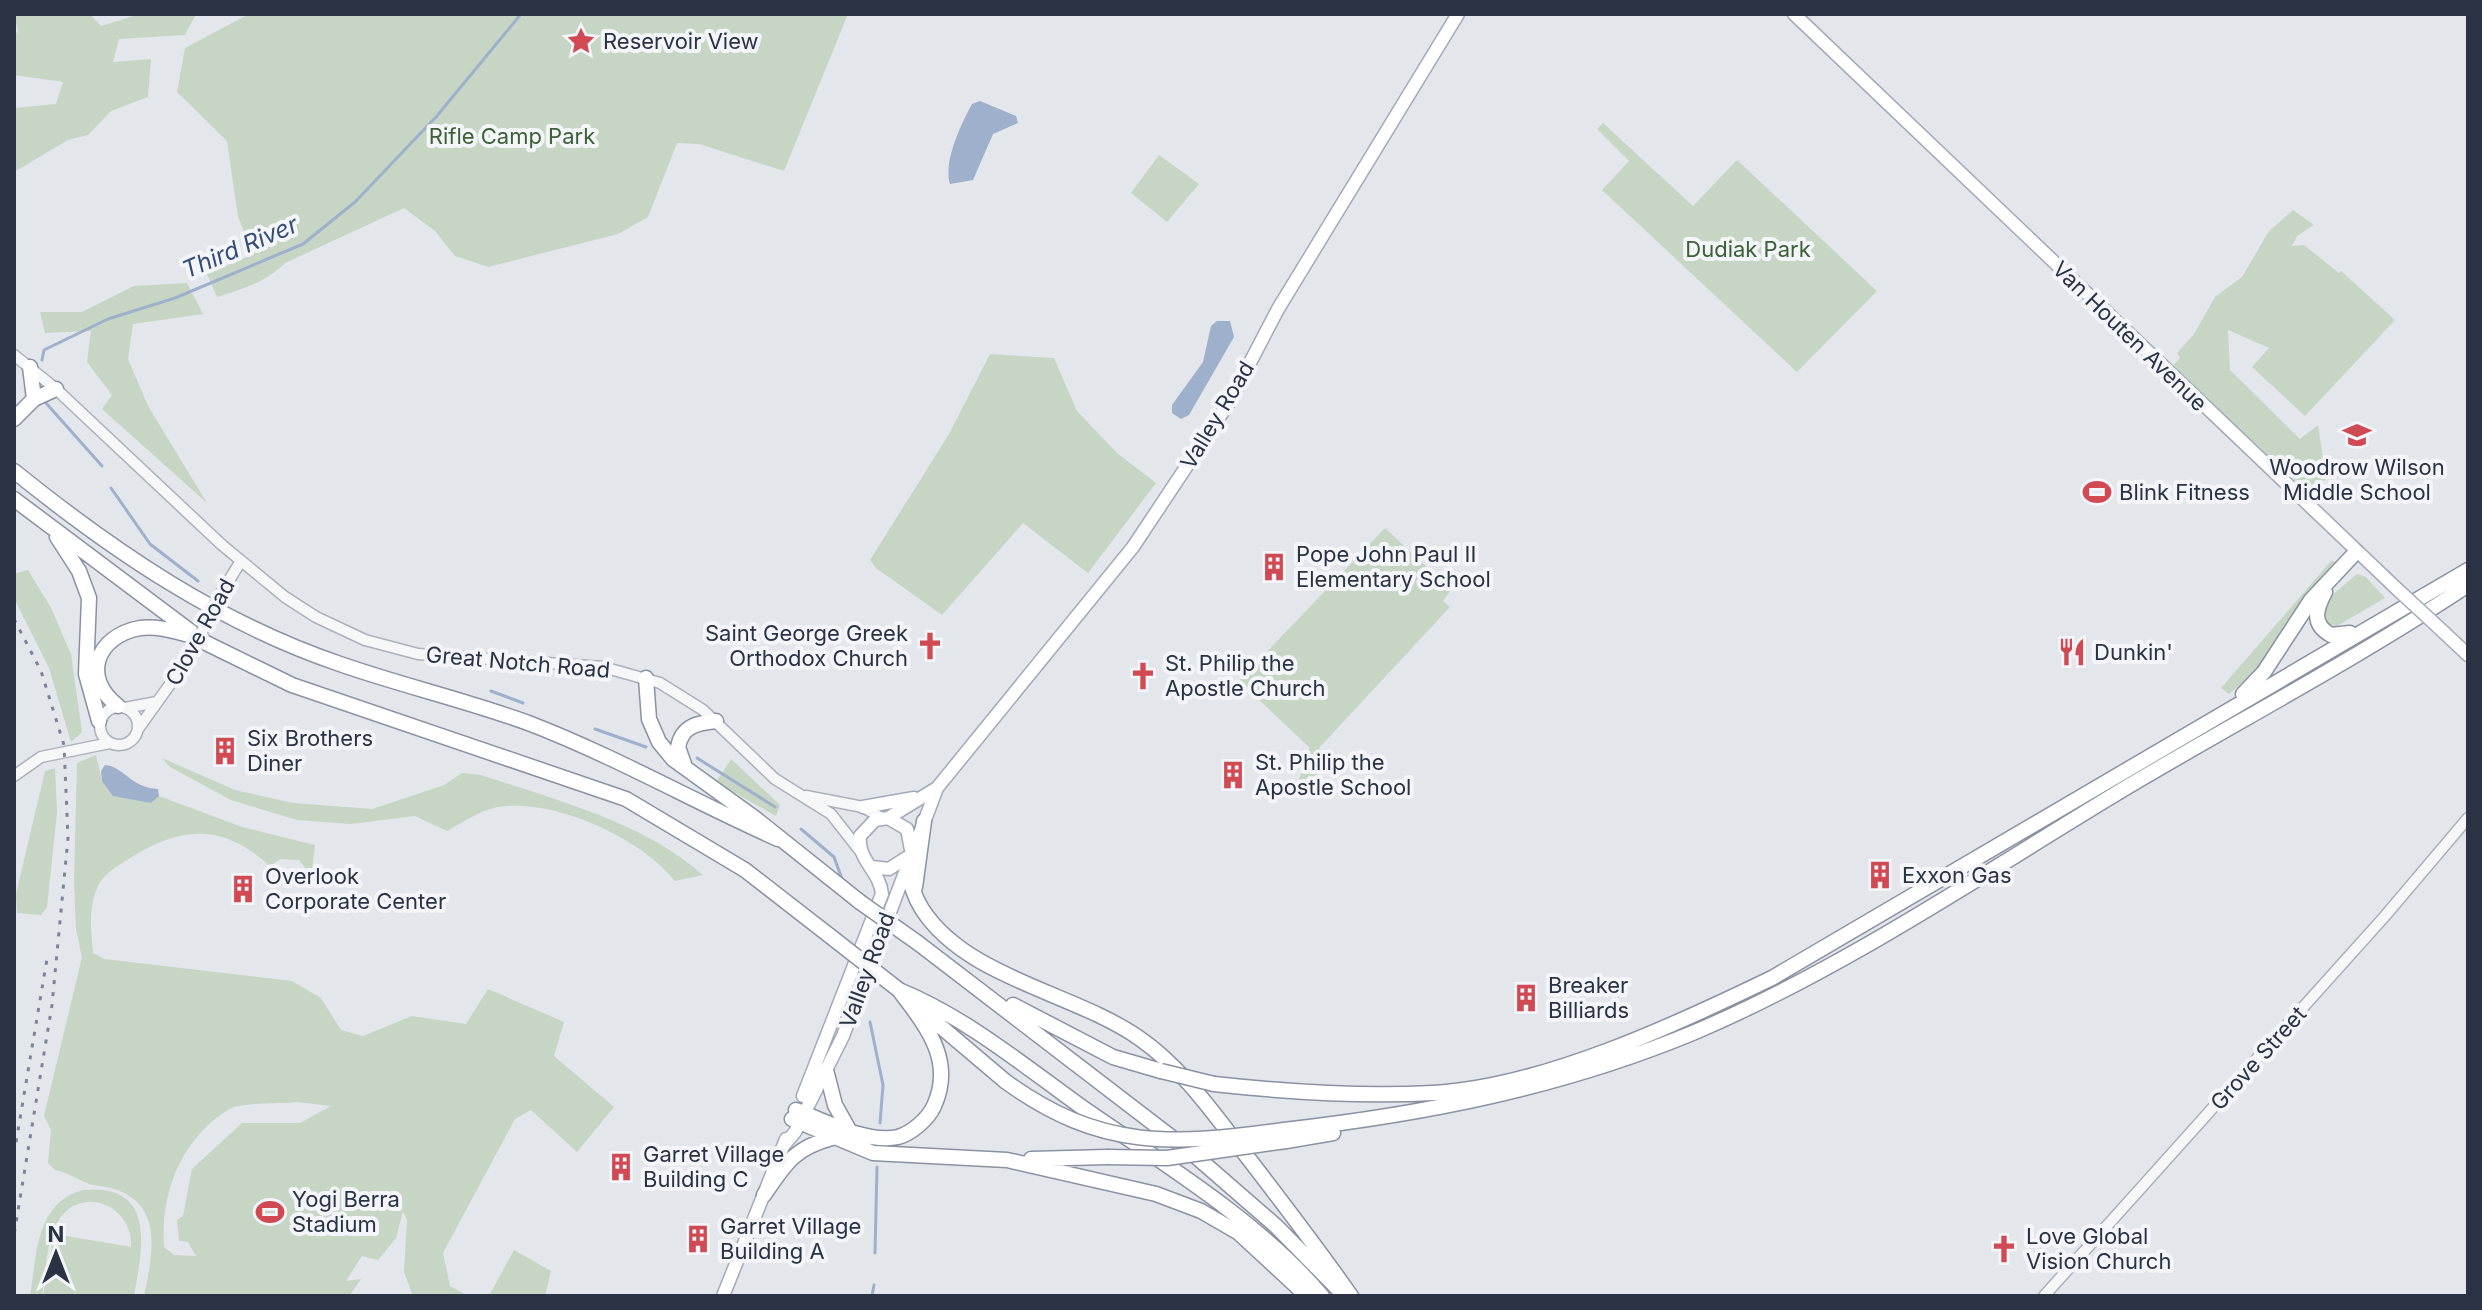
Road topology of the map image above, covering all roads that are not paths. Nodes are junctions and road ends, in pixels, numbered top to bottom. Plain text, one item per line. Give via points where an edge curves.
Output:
1 (1458, 14) edge
2 (1794, 14) edge
3 (14, 355) edge
4 (30, 367) junction
5 (56, 389) junction
6 (34, 399) junction
7 (14, 419) edge
8 (14, 471) edge
9 (14, 499) edge
10 (52, 530) junction
11 (2356, 552) junction
12 (241, 561) junction
13 (2468, 570) edge
14 (2338, 571) junction
15 (2468, 585) edge
16 (2468, 596) edge
17 (2430, 610) junction
18 (2369, 625) junction
19 (197, 637) junction
20 (2468, 655) edge
21 (646, 678) junction
22 (157, 702) junction
23 (2231, 706) junction
24 (122, 707) junction
25 (716, 721) junction
26 (99, 725) junction
27 (138, 729) junction
28 (110, 743) junction
29 (83, 747) junction
30 (685, 767) junction
31 (14, 776) edge
32 (937, 788) junction
33 (797, 793) junction
34 (917, 797) junction
35 (863, 807) junction
36 (885, 818) junction
37 (2468, 818) edge
38 (924, 821) junction
39 (778, 839) junction
40 (860, 851) junction
41 (909, 856) junction
42 (872, 867) junction
43 (914, 895) junction
44 (918, 943) junction
45 (899, 990) junction
46 (826, 1070) junction
47 (798, 1116) junction
48 (849, 1130) junction
49 (1285, 1135) junction
50 (832, 1138) junction
51 (1007, 1160) junction
52 (764, 1195) junction
53 (723, 1296) edge
54 (1307, 1296) edge
55 (1322, 1296) edge
56 (1345, 1296) edge
57 (1351, 1296) edge
58 (2044, 1296) edge

1 - 32 main road, Valley Road via 1278,309 1230,401 1133,547
2 - 11 main road, Van Houten Avenue
3 - 4 street, Great Notch Road
4 - 5 street, Great Notch Road
4 - 6 highway
5 - 6 highway
5 - 12 street, Great Notch Road
6 - 7 highway
8 - 39 highway via 172,586 218,613 339,664 585,746
9 - 10 highway
10 - 19 highway
10 - 26 highway via 79,571 89,598 86,674
11 - 14 highway
11 - 20 main road, Van Houten Avenue, bridge
12 - 21 street, Great Notch Road via 316,617 365,640 428,656 603,667
12 - 22 street, Clove Road, bridge via 174,684
13 - 18 highway
14 - 18 highway via 2316,610 2319,625 2337,636
14 - 23 highway via 2304,609 2258,680
15 - 17 highway
16 - 17 highway
17 - 49 highway via 1758,1003 1693,1033 1538,1086
18 - 23 highway
19 - 24 highway via 148,627 114,640 99,658 96,673 100,689
19 - 45 highway, bridge via 292,685 626,799 745,870
21 - 25 street, Great Notch Road via 686,697
21 - 30 highway via 654,731
22 - 24 street, Clove Road
22 - 27 street, Clove Road
23 - 44 highway, bridge via 1772,978 1637,1038 1501,1082 1434,1093 1316,1093 1214,1084 1113,1057 1034,1019
24 - 26 street, Clove Road via 105,712
24 - 27 street via 136,717
25 - 30 highway via 692,725 681,736 678,752
25 - 33 street, Great Notch Road via 775,779
26 - 28 street
26 - 29 street, Clove Road
27 - 28 street, Clove Road via 128,743
28 - 29 street, Clove Road
29 - 31 street, Clove Road via 35,760
30 - 39 highway
32 - 34 main road, Valley Road
32 - 38 main road, Valley Road
33 - 35 street, Great Notch Road
33 - 40 street, Great Notch Road via 831,814
34 - 35 main road
34 - 36 main road, Valley Road
35 - 36 street, Great Notch Road
36 - 40 main road via 864,830
36 - 41 main road via 907,829
37 - 58 street, Grove Street
38 - 41 main road, Valley Road
38 - 43 highway
39 - 44 highway, bridge
40 - 42 main road
41 - 42 main road via 889,869
41 - 43 highway
41 - 46 main road, Valley Road
42 - 47 main road, Valley Road via 882,894
43 - 57 highway via 939,929 976,958 1082,1007 1139,1038 1168,1062 1216,1116
44 - 56 highway via 1192,1153 1276,1226
45 - 48 highway via 934,1039 942,1088 929,1118 898,1137
45 - 49 highway, bridge via 1005,1081 1068,1118 1141,1139
45 - 55 highway via 934,1004 987,1037 1205,1194 1280,1251
46 - 47 main road, Valley Road
46 - 48 highway via 835,1105
47 - 48 highway
47 - 50 highway
47 - 52 main road, Valley Road
49 - 51 highway, bridge via 1167,1158
50 - 51 highway via 873,1153
50 - 52 highway via 790,1157
51 - 54 highway via 1156,1194 1201,1211 1239,1233
52 - 53 main road, Valley Road

